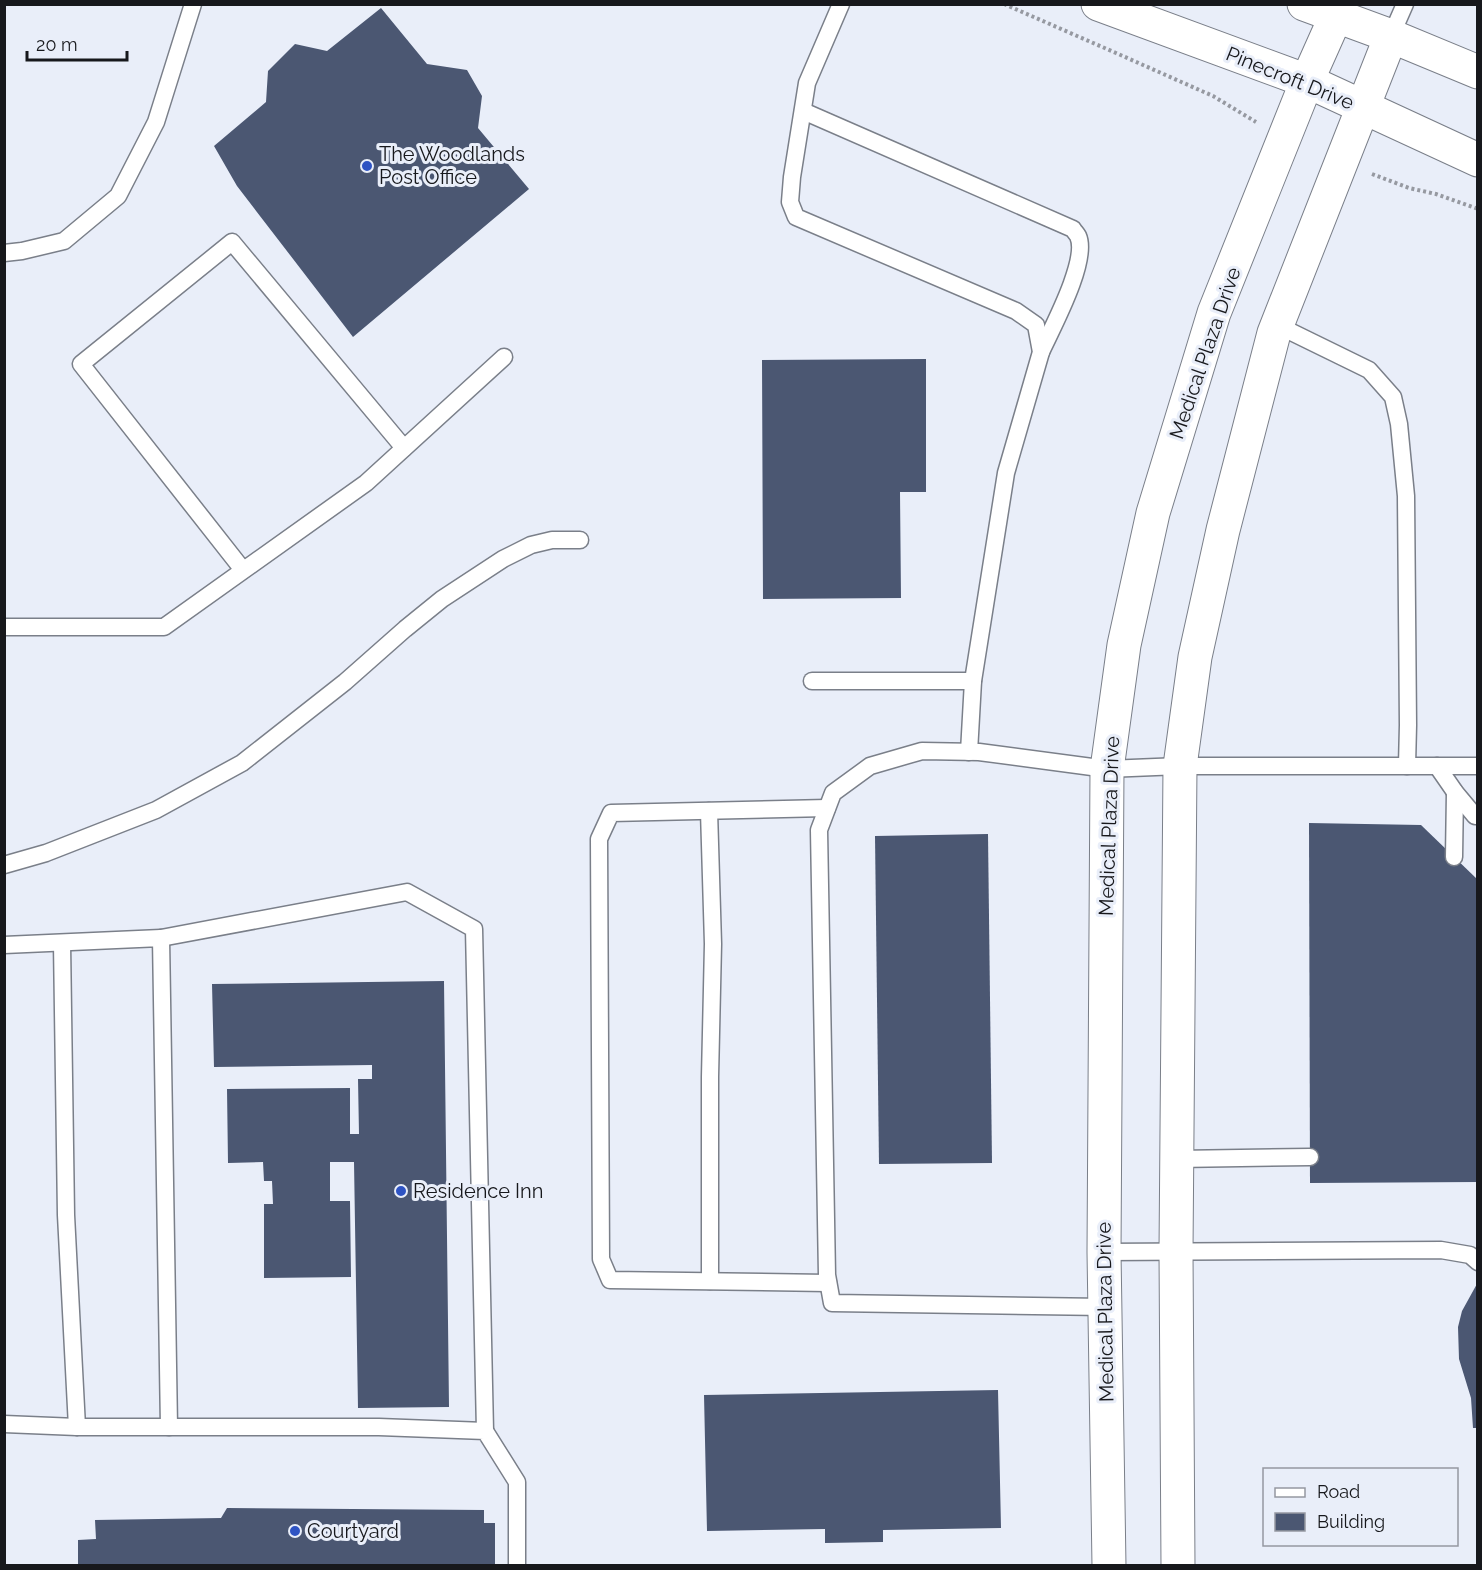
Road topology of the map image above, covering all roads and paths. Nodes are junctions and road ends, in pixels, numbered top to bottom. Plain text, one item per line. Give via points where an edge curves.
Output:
1 (193, 4) edge
2 (841, 4) edge
3 (1004, 4) edge
4 (1098, 4) edge
5 (1304, 4) edge
6 (1405, 4) edge
7 (1338, 10) edge
8 (1391, 36) junction
9 (1478, 72) edge
10 (1307, 81) junction
11 (1363, 108) junction
12 (803, 111) junction
13 (1285, 135) junction
14 (1478, 160) edge
15 (1342, 161) junction
16 (1478, 209) edge
17 (4, 253) edge
18 (1277, 325) junction
19 (1041, 352) junction
20 (504, 357) dead end
21 (404, 448) junction
22 (580, 540) dead end
23 (243, 570) junction
24 (4, 627) edge
25 (812, 681) dead end
26 (973, 681) junction
27 (969, 752) junction
28 (1180, 766) junction
29 (1407, 766) junction
30 (1437, 766) junction
31 (1478, 766) edge
32 (1107, 769) junction
33 (1455, 792) junction
34 (827, 808) junction
35 (709, 811) junction
36 (1478, 816) edge
37 (1454, 857) dead end
38 (4, 865) edge
39 (161, 938) junction
40 (62, 943) junction
41 (4, 945) edge
42 (1310, 1157) dead end
43 (1177, 1159) junction
44 (1104, 1252) junction
45 (1176, 1252) junction
46 (1478, 1262) edge
47 (710, 1281) junction
48 (828, 1283) junction
49 (1105, 1307) junction
50 (4, 1424) edge
51 (77, 1427) junction
52 (169, 1427) junction
53 (484, 1431) junction
54 (517, 1566) edge
55 (1109, 1566) edge
56 (1178, 1566) edge

1 - 17 lane via 156,122 118,196 64,241
2 - 12 lane via 807,83
3 - 13 path via 1213,96
4 - 10 street, Pinecroft Drive
5 - 7 street
6 - 8 lane
7 - 8 street
7 - 10 street, Medical Plaza Drive
8 - 9 street
8 - 11 street
10 - 11 street, Pinecroft Drive
10 - 13 street, Medical Plaza Drive
11 - 14 street, Pinecroft Drive
11 - 15 street
12 - 19 lane via 790,202 796,217 1016,311 1036,324
12 - 19 lane via 1072,229 1079,237 1080,254 1072,283
13 - 32 street, Medical Plaza Drive via 1214,313 1153,513 1124,645
15 - 16 path via 1409,188
15 - 18 street
18 - 28 street via 1195,657
18 - 29 lane via 1369,370 1393,397 1406,496
19 - 26 lane via 1006,473
20 - 21 lane
21 - 23 lane via 366,483
21 - 23 lane via 232,242 81,363
22 - 38 lane via 552,540 503,558 442,599 242,763 156,810 46,853
23 - 24 lane via 164,627
25 - 26 lane
26 - 27 lane
27 - 32 lane
27 - 34 lane via 922,751 870,766 833,794
28 - 29 lane
28 - 32 lane
28 - 43 street
29 - 30 lane
30 - 31 lane
30 - 33 lane
32 - 44 street, Medical Plaza Drive
33 - 36 lane
33 - 37 lane
34 - 35 lane
34 - 48 lane via 819,830
35 - 47 lane via 713,944
35 - 47 lane via 611,813 599,839 601,1258 610,1280
39 - 40 lane
39 - 52 lane
39 - 53 lane via 407,892 474,929
40 - 41 lane
40 - 51 lane via 66,1215
42 - 43 lane
43 - 45 street
44 - 45 lane
44 - 49 street, Medical Plaza Drive
45 - 46 lane via 1441,1250 1470,1255
45 - 56 street
47 - 48 lane
48 - 49 lane via 832,1303
49 - 55 street, Medical Plaza Drive
50 - 51 lane
51 - 52 lane
52 - 53 lane
53 - 54 lane via 517,1482

